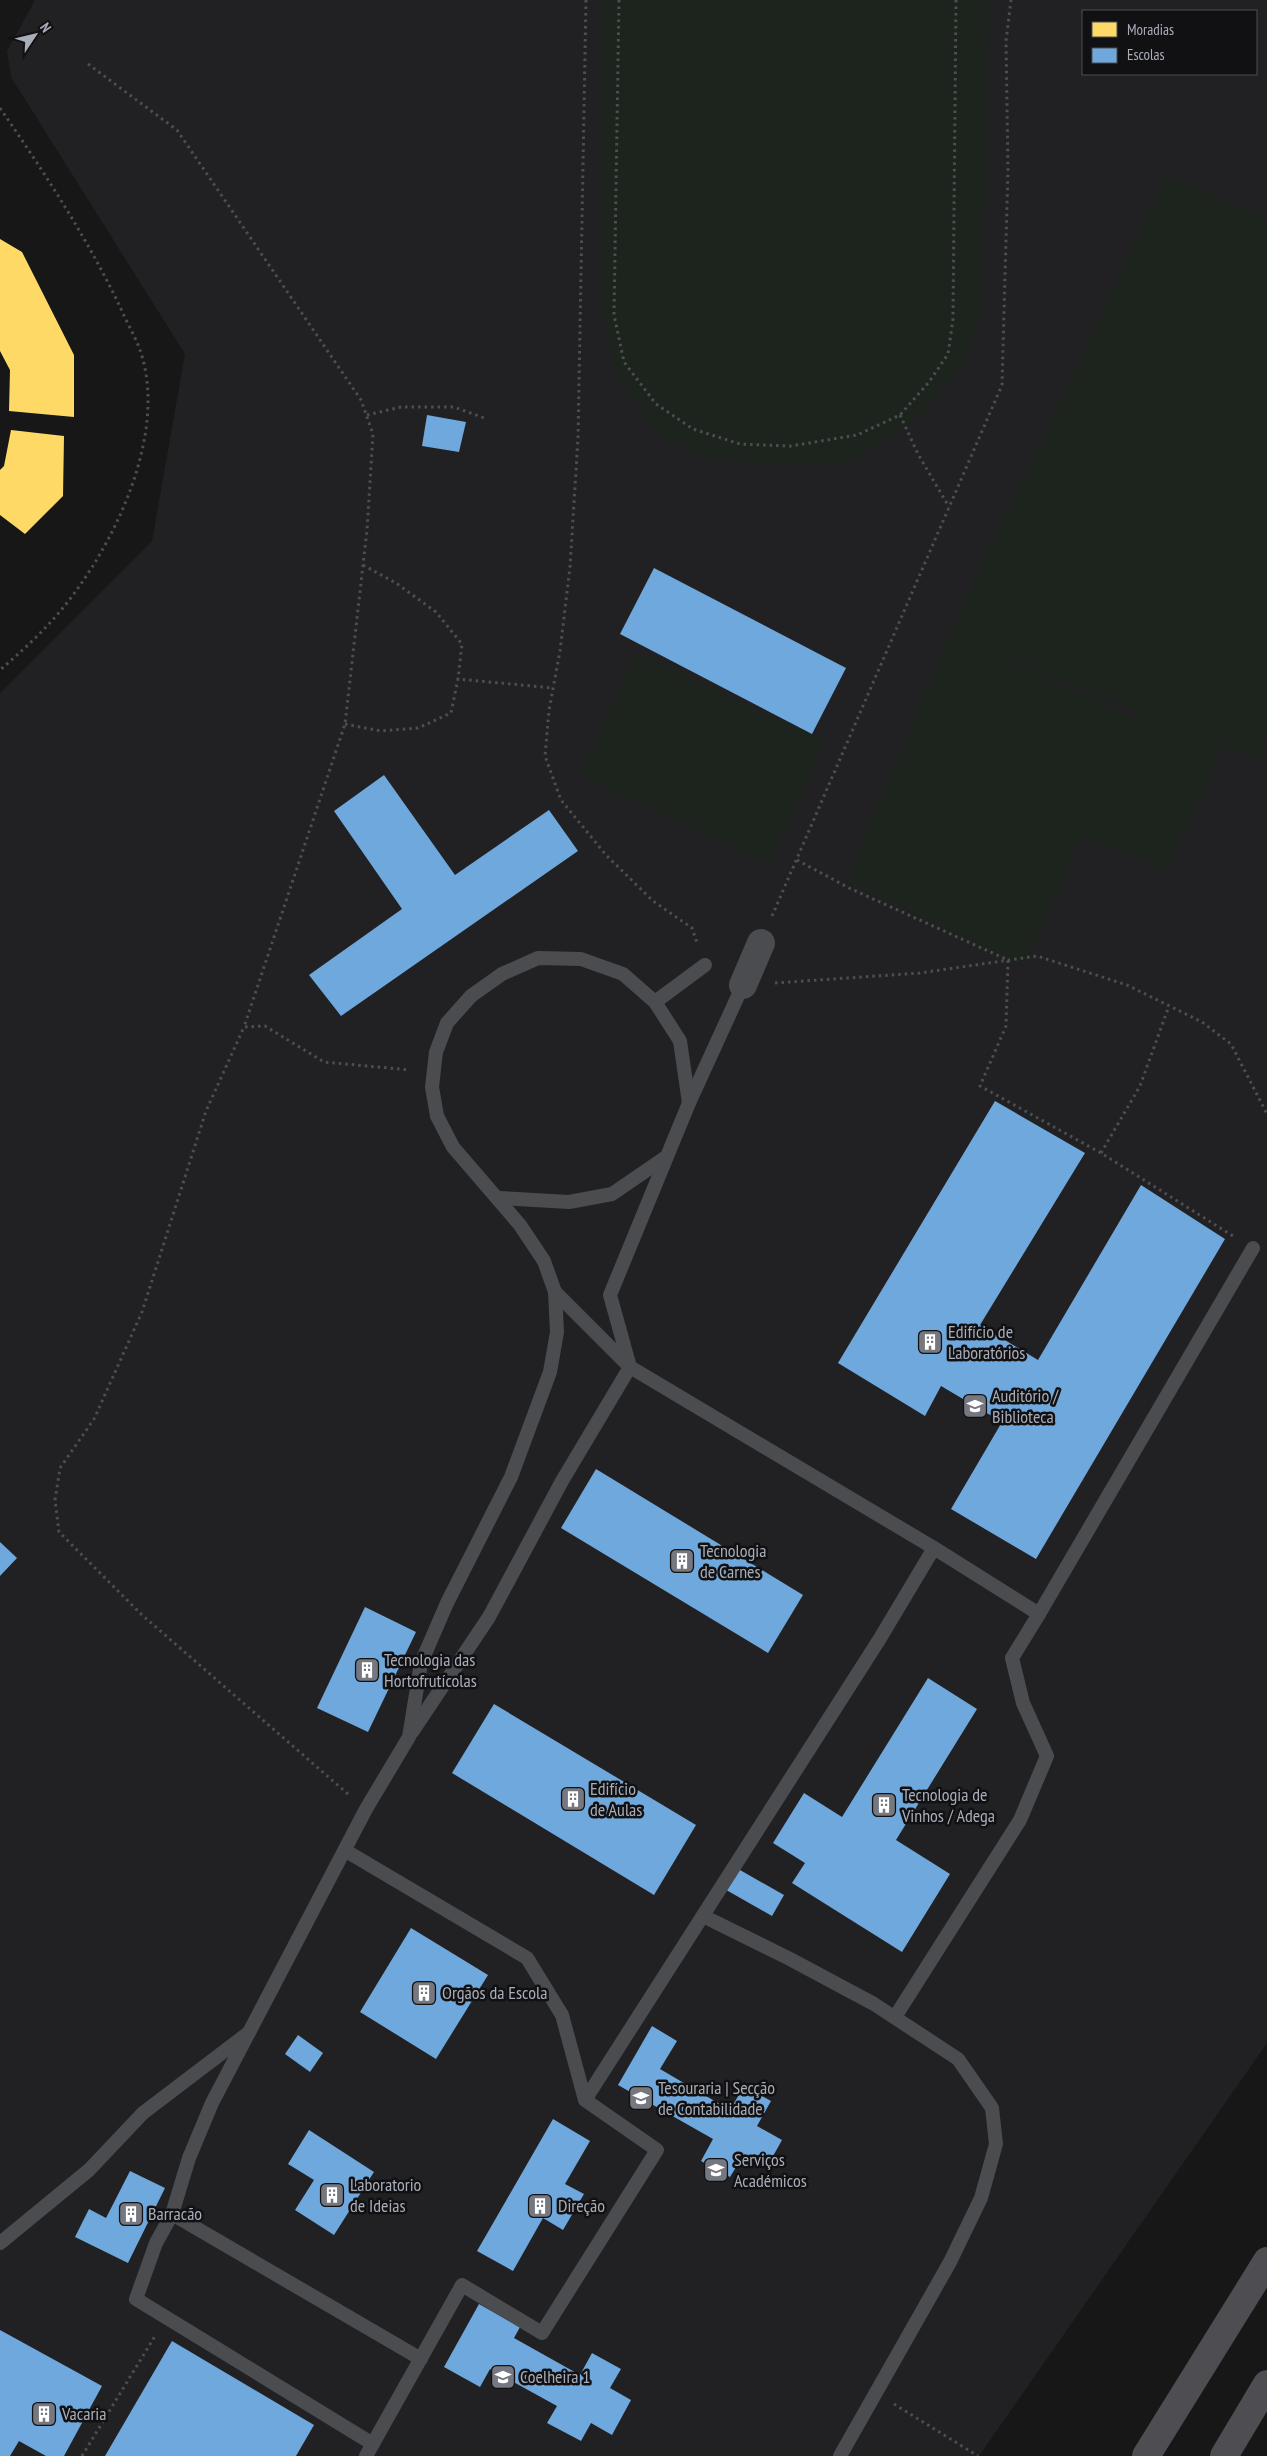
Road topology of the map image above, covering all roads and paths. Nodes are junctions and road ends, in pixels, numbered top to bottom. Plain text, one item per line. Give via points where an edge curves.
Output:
1 (586, 0) edge
2 (619, 0) edge
3 (956, 0) edge
4 (1011, 0) edge
5 (88, 64) dead end
6 (0, 108) edge
7 (900, 415) junction
8 (367, 416) junction
9 (487, 419) dead end
10 (949, 507) junction
11 (364, 565) junction
12 (0, 670) edge
13 (458, 678) junction
14 (553, 688) junction
15 (344, 724) junction
16 (797, 860) junction
17 (761, 943) joint
18 (1008, 960) junction
19 (705, 965) joint
20 (743, 985) junction
21 (655, 1002) junction
22 (1169, 1006) junction
23 (244, 1027) junction
24 (434, 1071) junction
25 (689, 1103) junction
26 (1267, 1114) edge
27 (1101, 1153) junction
28 (666, 1157) junction
29 (499, 1198) junction
30 (1253, 1248) joint
31 (555, 1292) junction
32 (630, 1367) junction
33 (934, 1548) junction
34 (1039, 1614) junction
35 (409, 1737) junction
36 (366, 1809) junction
37 (346, 1851) junction
38 (703, 1916) junction
39 (895, 2017) junction
40 (252, 2030) junction
41 (585, 2100) junction
42 (172, 2214) junction
43 (0, 2243) edge
44 (1267, 2261) edge
45 (166, 2318) junction
46 (421, 2359) junction
47 (1267, 2384) edge
48 (877, 2393) junction
49 (369, 2450) edge
50 (82, 2456) edge
51 (840, 2456) edge
52 (978, 2456) edge
53 (1146, 2456) edge
54 (1224, 2456) edge

1 - 14 path via 578,438 570,567
2 - 7 path via 614,315 624,362 656,404 693,429 740,444 791,446 857,435
3 - 7 path via 953,319 948,354 930,382
4 - 10 path via 1006,42 1008,169 1002,385
5 - 8 path via 177,130 361,400
6 - 12 path via 103,271 141,351 149,400 142,454 124,508 62,609
7 - 10 path
8 - 9 path via 401,407 454,407
8 - 11 path via 373,434
10 - 16 path
11 - 13 path via 436,612 462,644
11 - 15 path
13 - 14 path
13 - 15 path via 451,713 418,728 382,732
14 - 19 path via 545,756 561,800 606,855 653,900 692,928
15 - 23 path
16 - 17 path
16 - 18 path via 849,888
17 - 20 street
18 - 20 path via 920,973
18 - 22 path via 1037,956 1127,985
18 - 27 path via 1006,1026 980,1086
19 - 21 lane
20 - 25 lane
21 - 24 lane via 623,974 581,958 538,958 502,974 471,996 447,1023 436,1052
21 - 25 lane via 680,1041
22 - 26 path via 1202,1022 1231,1044
22 - 27 path via 1140,1086
23 - 24 path via 265,1026 324,1062
23 - 36 path via 206,1111 142,1312 94,1419 60,1468 55,1500 60,1532 142,1615
24 - 29 lane via 432,1087 438,1116 453,1147
25 - 28 lane
27 - 30 path
28 - 29 lane via 612,1194 569,1202
28 - 32 lane via 610,1295
29 - 31 lane via 544,1261
30 - 34 lane
31 - 32 lane
31 - 35 lane via 557,1332 550,1372 511,1477 447,1603 421,1663
32 - 33 lane
32 - 35 lane via 562,1481 489,1617
33 - 34 lane
33 - 38 lane
34 - 39 lane via 1012,1658 1023,1704 1047,1756 1020,1820
35 - 36 lane
36 - 37 lane
37 - 40 lane
37 - 41 lane via 527,1958 562,2015
38 - 39 lane
38 - 41 lane
39 - 48 lane via 958,2059 992,2108 996,2144 977,2206 950,2262
40 - 42 lane via 212,2104 189,2158
40 - 43 lane via 143,2113 88,2170
41 - 46 lane via 656,2150 542,2333 462,2285
42 - 45 lane via 156,2243 136,2299
42 - 46 lane
44 - 53 highway
45 - 49 lane
45 - 50 path
46 - 49 lane
47 - 54 highway
48 - 51 lane
48 - 52 path

